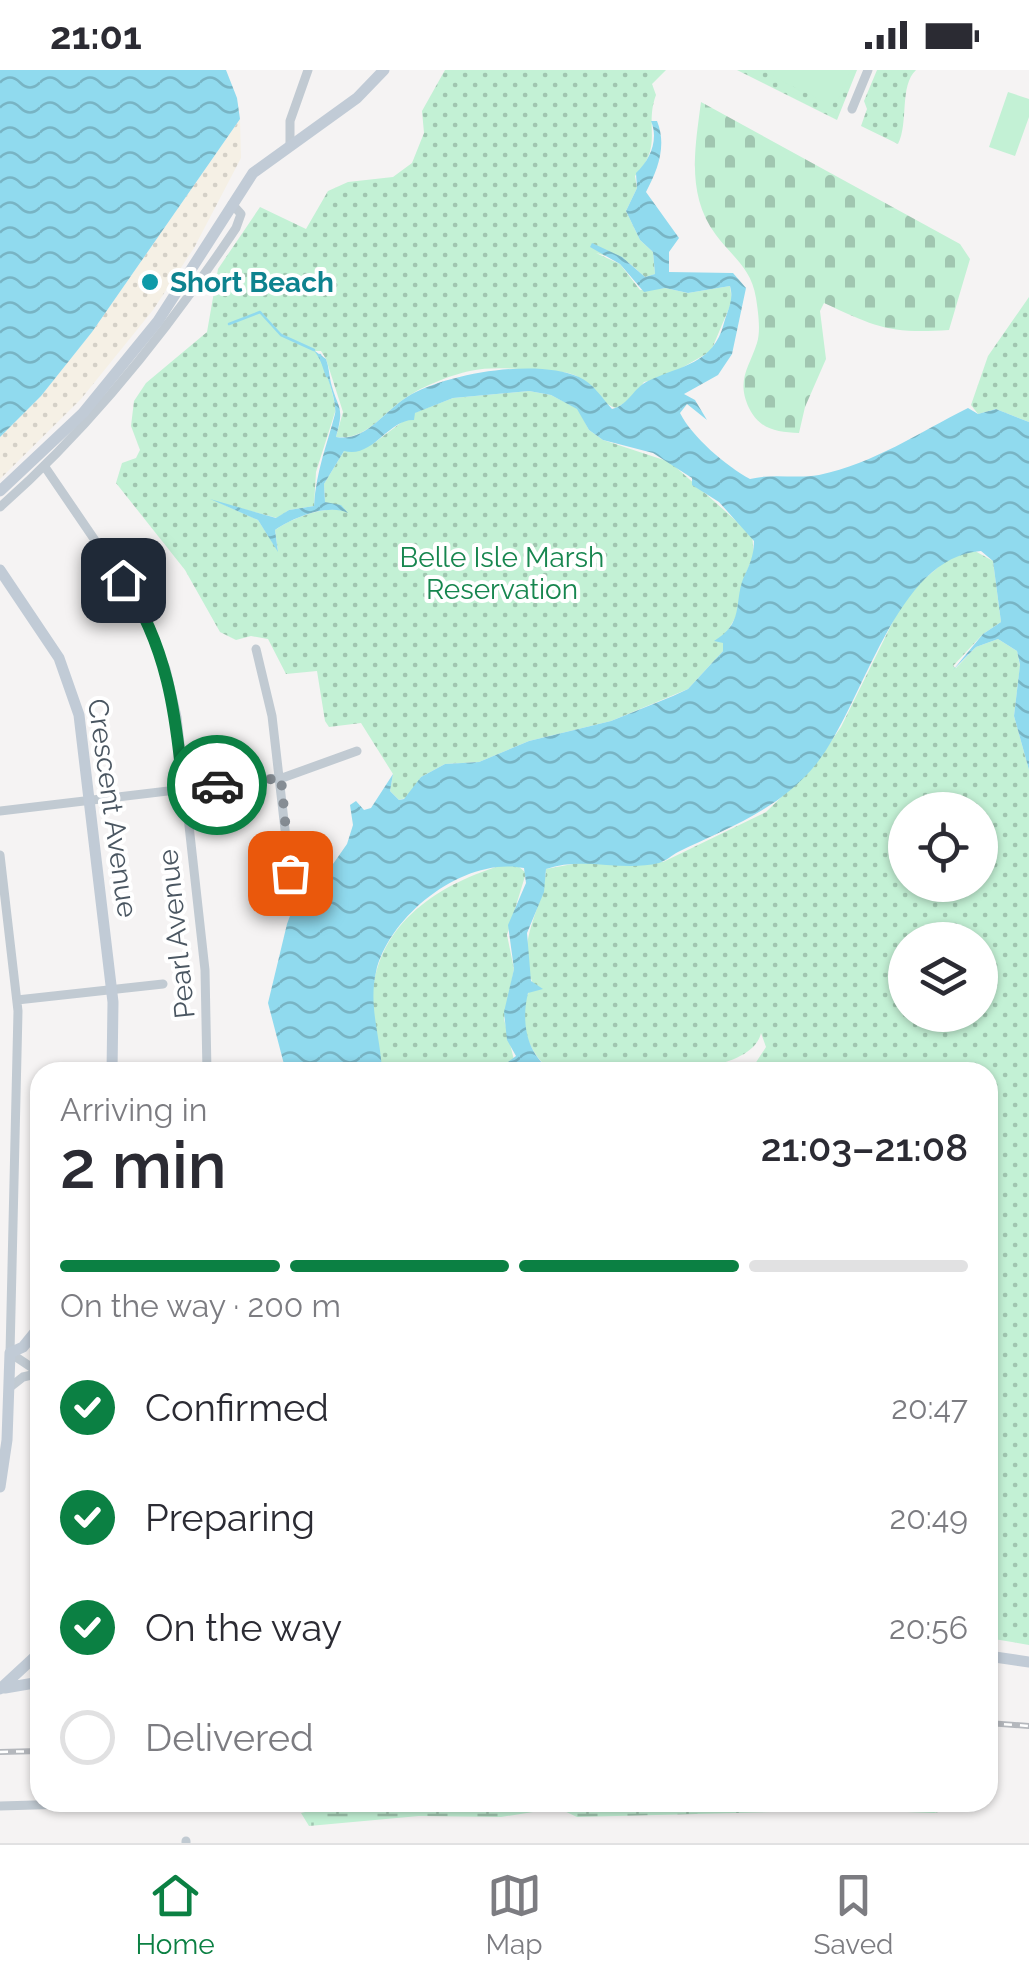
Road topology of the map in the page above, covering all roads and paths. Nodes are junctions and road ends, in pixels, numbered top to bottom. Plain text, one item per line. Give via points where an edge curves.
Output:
1 (308, 70) edge
2 (384, 70) edge
3 (868, 70) edge
4 (852, 110) dead end
5 (290, 143) junction
6 (232, 204) junction
7 (45, 467) junction
8 (0, 491) edge
9 (0, 506) edge
10 (0, 570) edge
11 (256, 648) dead end
12 (358, 751) dead end
13 (281, 778) junction
14 (183, 789) junction
15 (90, 800) junction
16 (0, 811) edge
17 (0, 855) edge
18 (290, 873) dead end
19 (162, 984) dead end
20 (112, 990) junction
21 (17, 1000) junction
22 (112, 1062) edge
23 (207, 1062) edge
24 (30, 1338) edge
25 (10, 1353) junction
26 (30, 1366) edge
27 (30, 1375) edge
28 (9, 1388) junction
29 (0, 1487) edge
30 (998, 1657) edge
31 (30, 1662) edge
32 (1029, 1662) edge
33 (30, 1684) edge
34 (0, 1690) edge
35 (30, 1805) edge
36 (0, 1806) edge

1 - 5 street via 290,121
2 - 5 street via 358,98
3 - 4 street
5 - 6 street via 253,173
6 - 7 street via 241,212 238,224 182,306
6 - 8 street via 185,284 124,363 73,423
7 - 9 street
7 - 14 street, Pearl Avenue via 154,635 174,701
10 - 15 street, Crescent Avenue via 71,685
11 - 13 street
12 - 13 street
13 - 14 street
13 - 18 street
14 - 15 street
14 - 23 street, Pearl Avenue via 206,982
15 - 16 street
15 - 20 street, Crescent Avenue
17 - 21 street
19 - 20 street
20 - 21 street
20 - 22 street, Crescent Avenue
21 - 25 street
24 - 25 street
25 - 26 street
25 - 28 street
27 - 28 street
28 - 29 street
30 - 32 street
31 - 34 street
33 - 34 street
35 - 36 street

